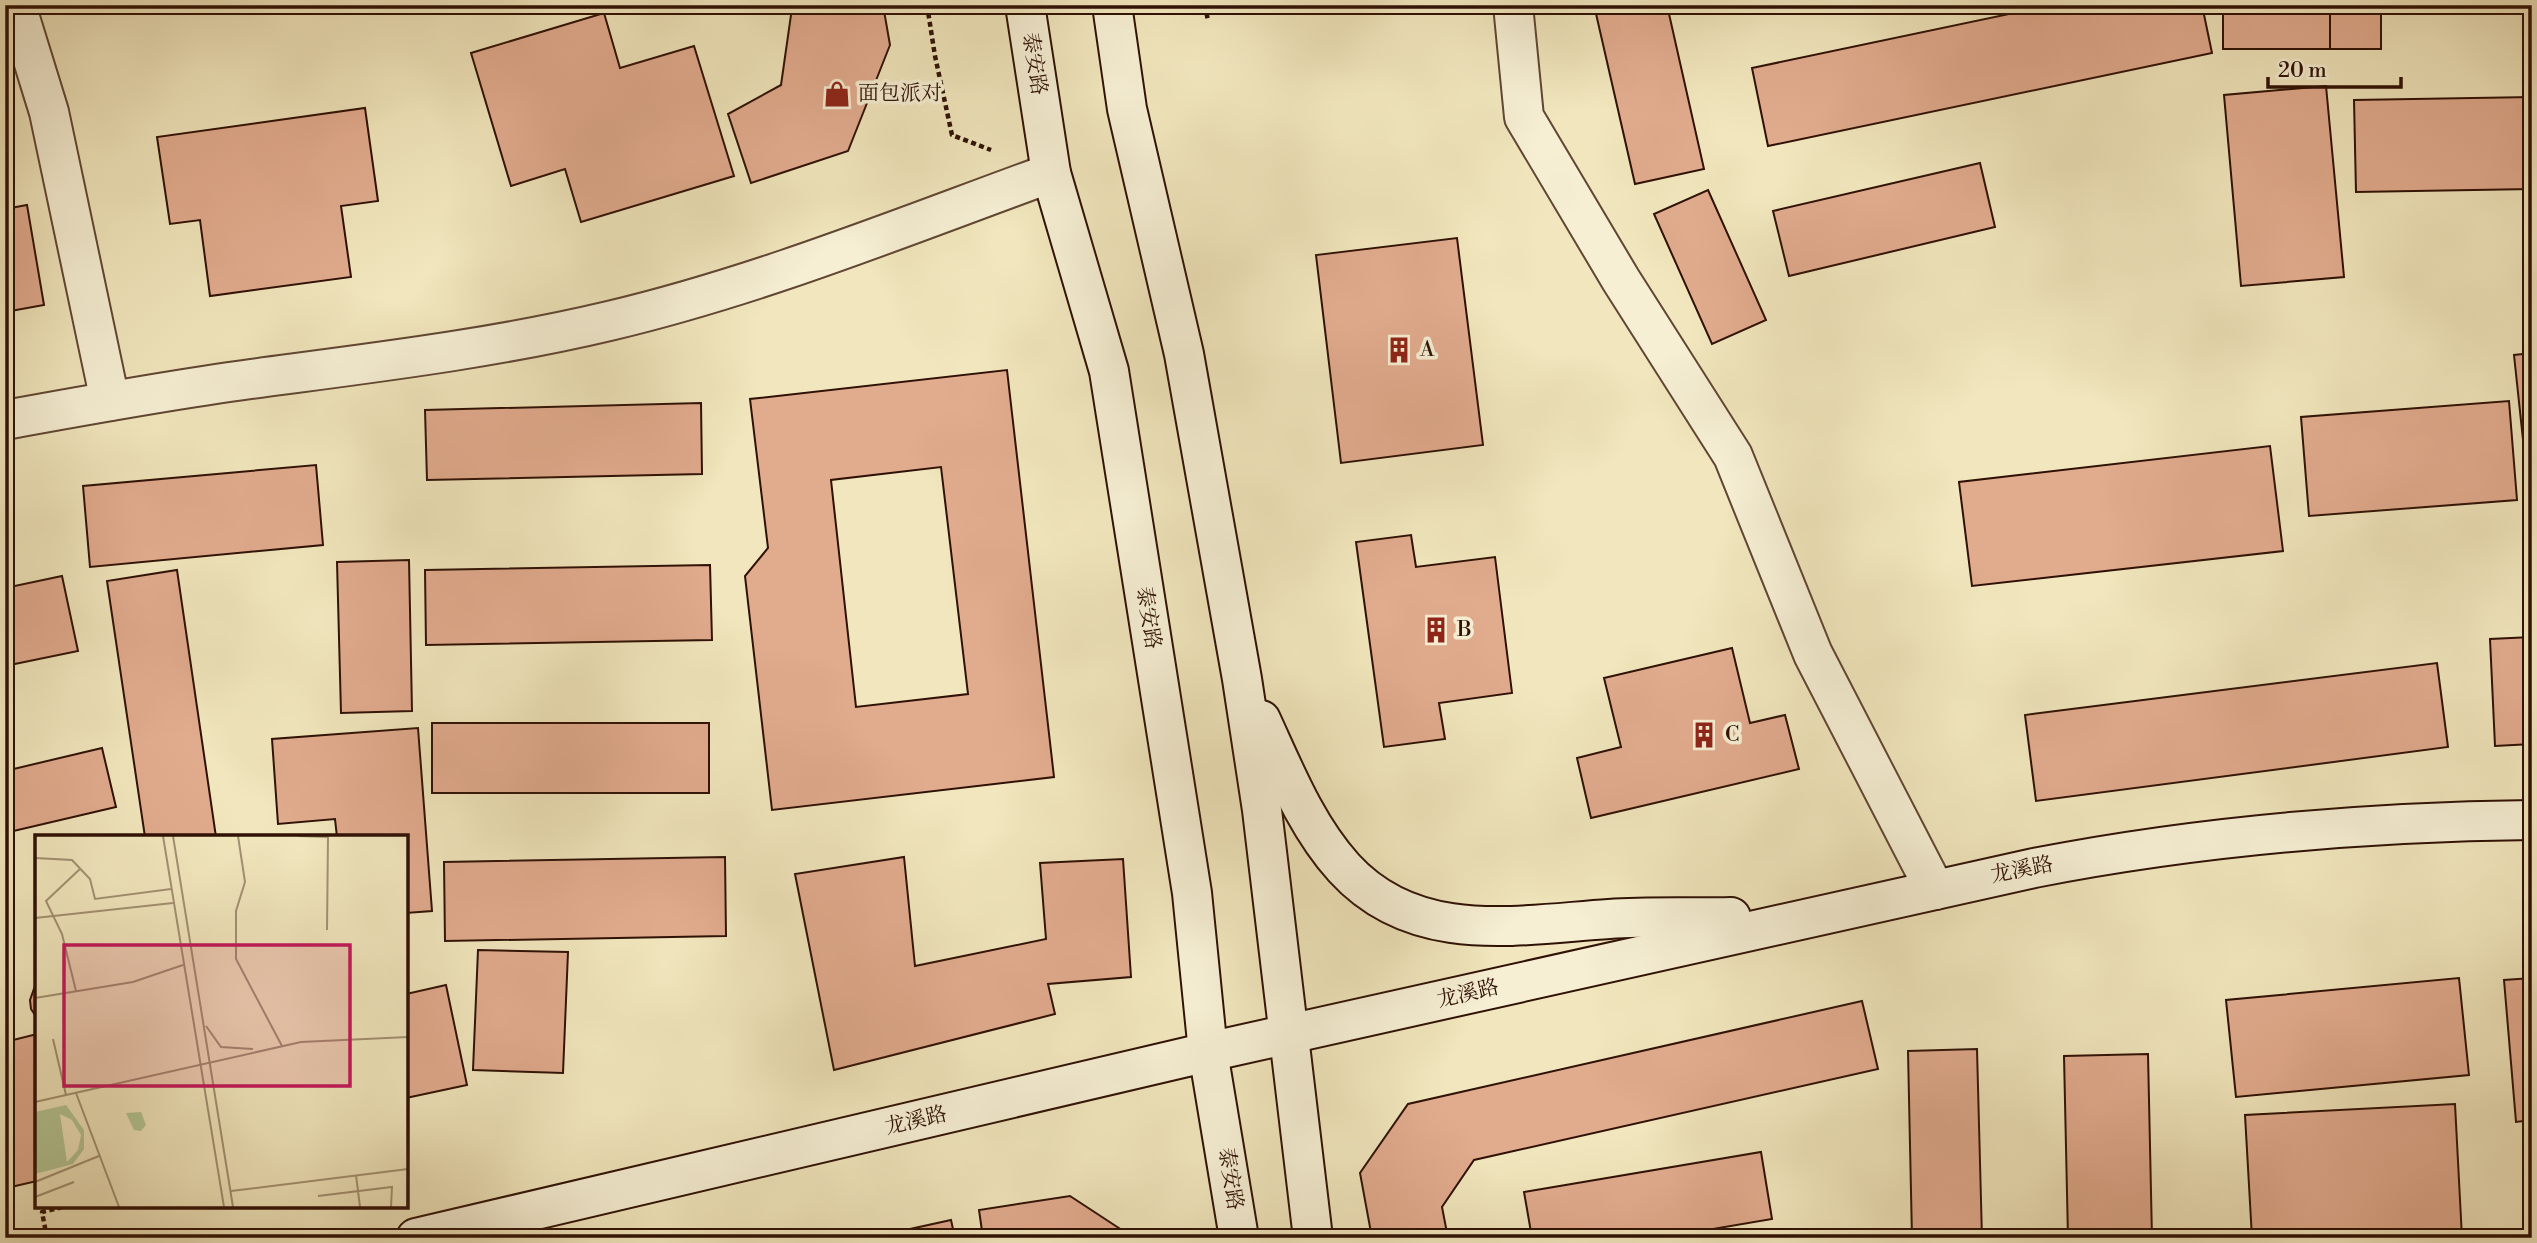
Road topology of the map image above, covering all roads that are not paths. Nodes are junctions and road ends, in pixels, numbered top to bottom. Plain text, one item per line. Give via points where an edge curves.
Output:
1 (16, 5) edge
2 (1025, 5) edge
3 (1112, 5) edge
4 (1513, 5) edge
5 (1051, 173) junction
6 (110, 401) junction
7 (5, 420) edge
8 (1242, 679) junction
9 (2532, 820) edge
10 (1935, 890) junction
11 (1814, 916) junction
12 (1287, 1036) junction
13 (1208, 1052) junction
14 (416, 1238) edge
15 (1240, 1238) edge
16 (1313, 1238) edge

1 - 6 street via 49,112
2 - 5 street, 泰安路
3 - 8 street via 1127,109 1184,354
4 - 10 street via 1524,117 1733,456 1813,654
5 - 6 street via 814,260 619,319 449,353
5 - 13 street, 泰安路 via 1109,371 1192,893
6 - 7 street
8 - 11 street via 1319,836 1361,884 1408,911 1441,922 1494,927 1609,919
8 - 12 street
9 - 10 street, 龙溪路 via 2406,823 2214,839 2080,859
10 - 11 street, 龙溪路
11 - 12 street, 龙溪路
12 - 13 street, 龙溪路
12 - 16 street
13 - 14 street, 龙溪路
13 - 15 street, 泰安路

